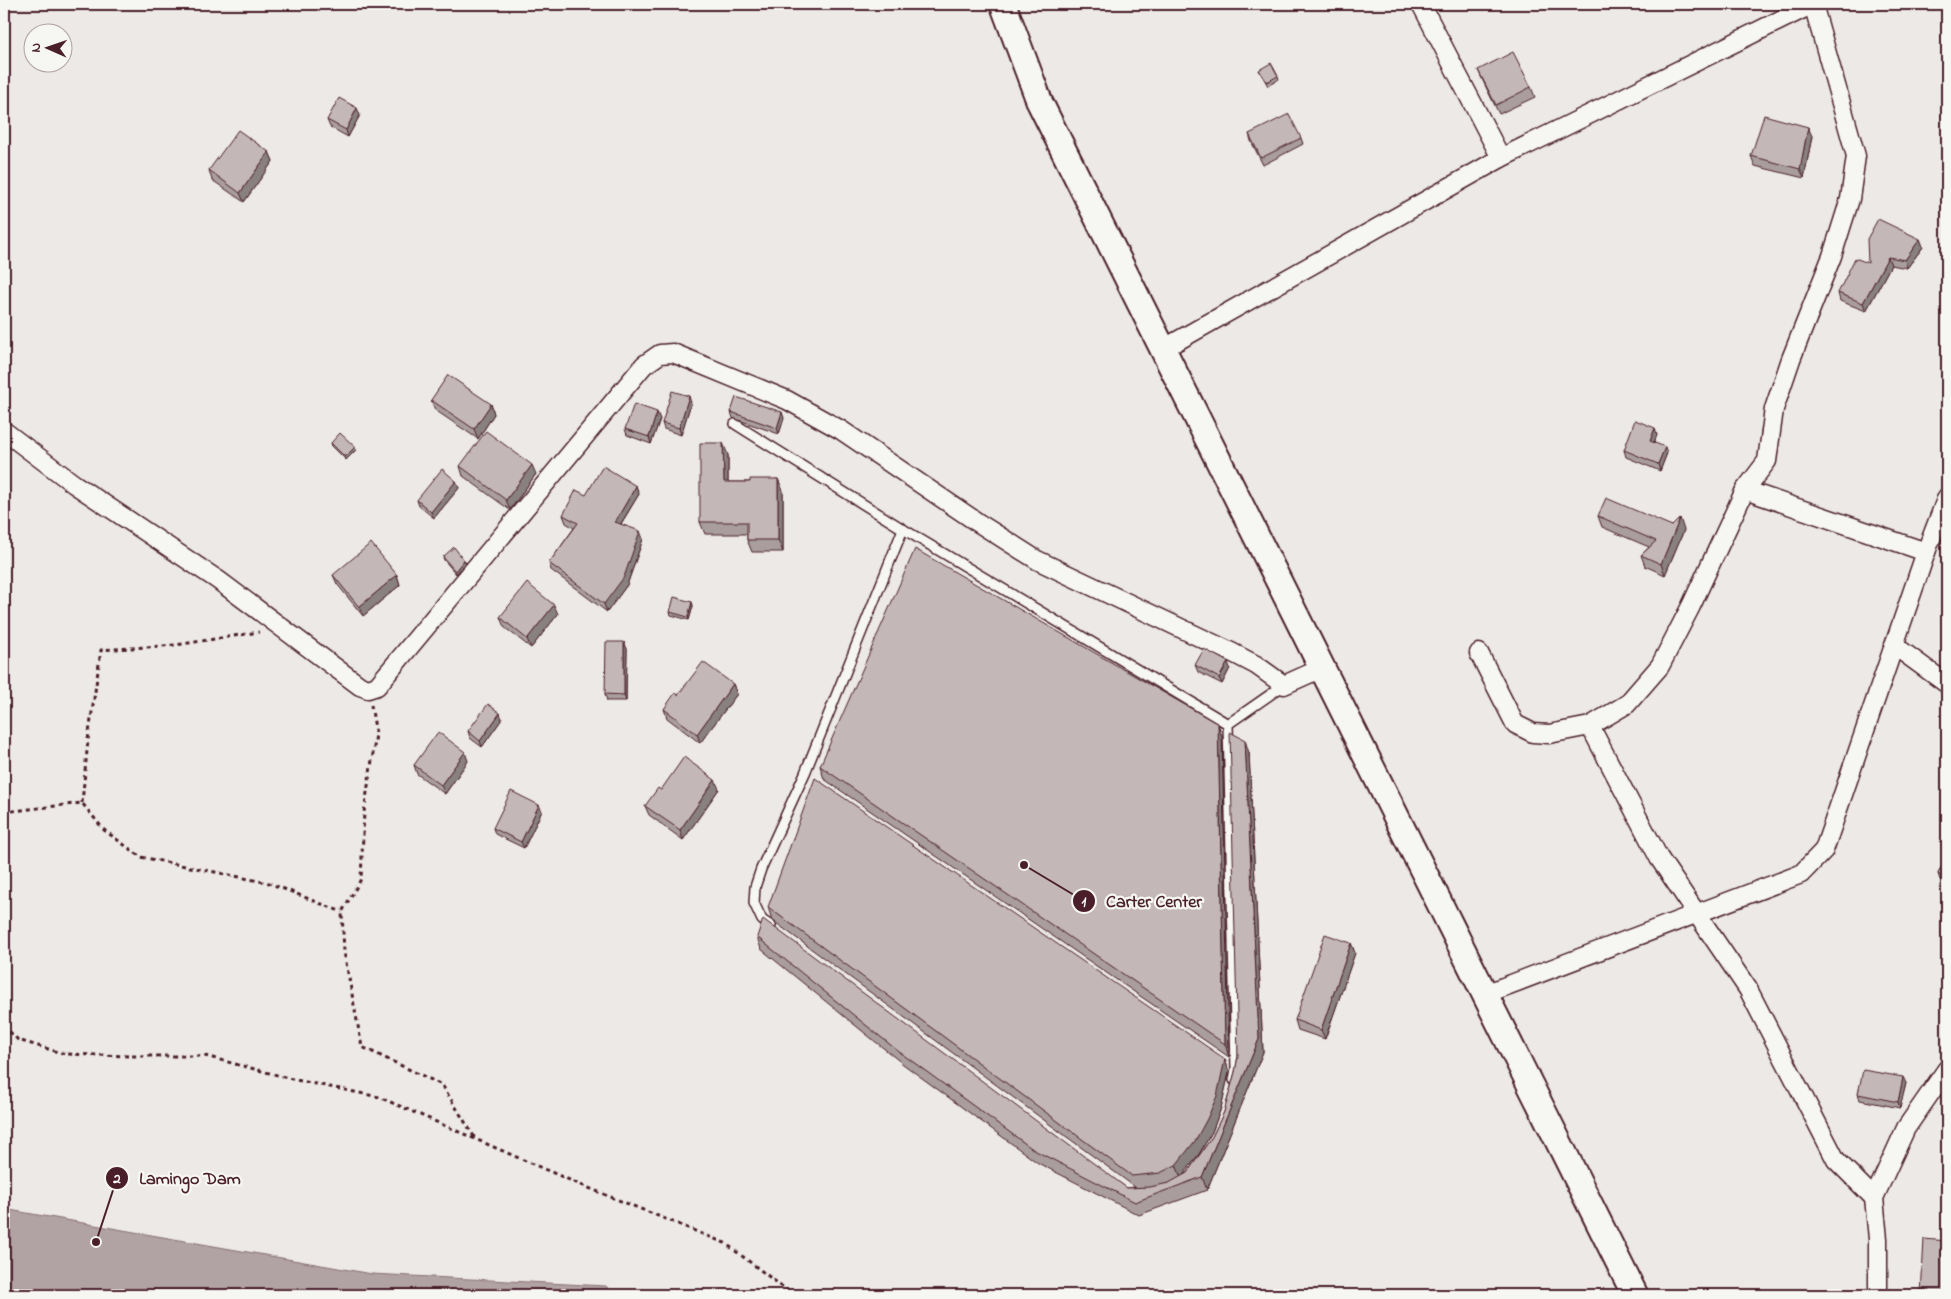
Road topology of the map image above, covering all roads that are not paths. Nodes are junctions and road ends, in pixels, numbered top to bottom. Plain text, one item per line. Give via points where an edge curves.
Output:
1 (1003, 4) edge
2 (1421, 4) edge
3 (1813, 4) edge
4 (1501, 158) junction
5 (1163, 349) junction
6 (735, 424) edge
7 (4, 431) edge
8 (1745, 490) junction
9 (1947, 497) edge
10 (903, 529) junction
11 (1926, 552) junction
12 (1895, 646) junction
13 (1479, 653) dead end
14 (1322, 668) junction
15 (1947, 684) edge
16 (1284, 685) junction
17 (1228, 724) junction
18 (1590, 726) junction
19 (805, 774) junction
20 (814, 779) edge
21 (1697, 913) junction
22 (778, 931) edge
23 (1484, 994) junction
24 (1228, 1064) dead end
25 (1947, 1068) edge
26 (1236, 1070) junction
27 (1233, 1088) edge
28 (1874, 1198) junction
29 (1634, 1295) edge
30 (1878, 1295) edge

1 - 5 main road via 1040,103
2 - 4 street
3 - 4 street
3 - 8 street via 1856,156 1850,199 1832,256 1774,408 1767,461
4 - 5 street
5 - 14 main road
6 - 10 lane
7 - 16 street via 74,484 218,580 368,689 377,686 644,365 660,354 673,352 810,412 1037,560 1233,653
8 - 11 street
8 - 18 street via 1660,666 1627,704
9 - 11 street
10 - 17 lane
10 - 19 lane
11 - 12 street
12 - 15 street
12 - 21 street via 1824,850 1801,874
13 - 18 street via 1515,724 1533,733 1549,734
14 - 16 street
14 - 23 main road
16 - 17 lane
17 - 26 lane
18 - 21 street via 1659,858
19 - 20 lane
19 - 22 lane via 755,887 754,903 762,920
21 - 23 street
21 - 28 street via 1748,989 1836,1160
23 - 29 main road
24 - 26 lane
25 - 28 street via 1906,1128
26 - 27 lane
28 - 30 street

